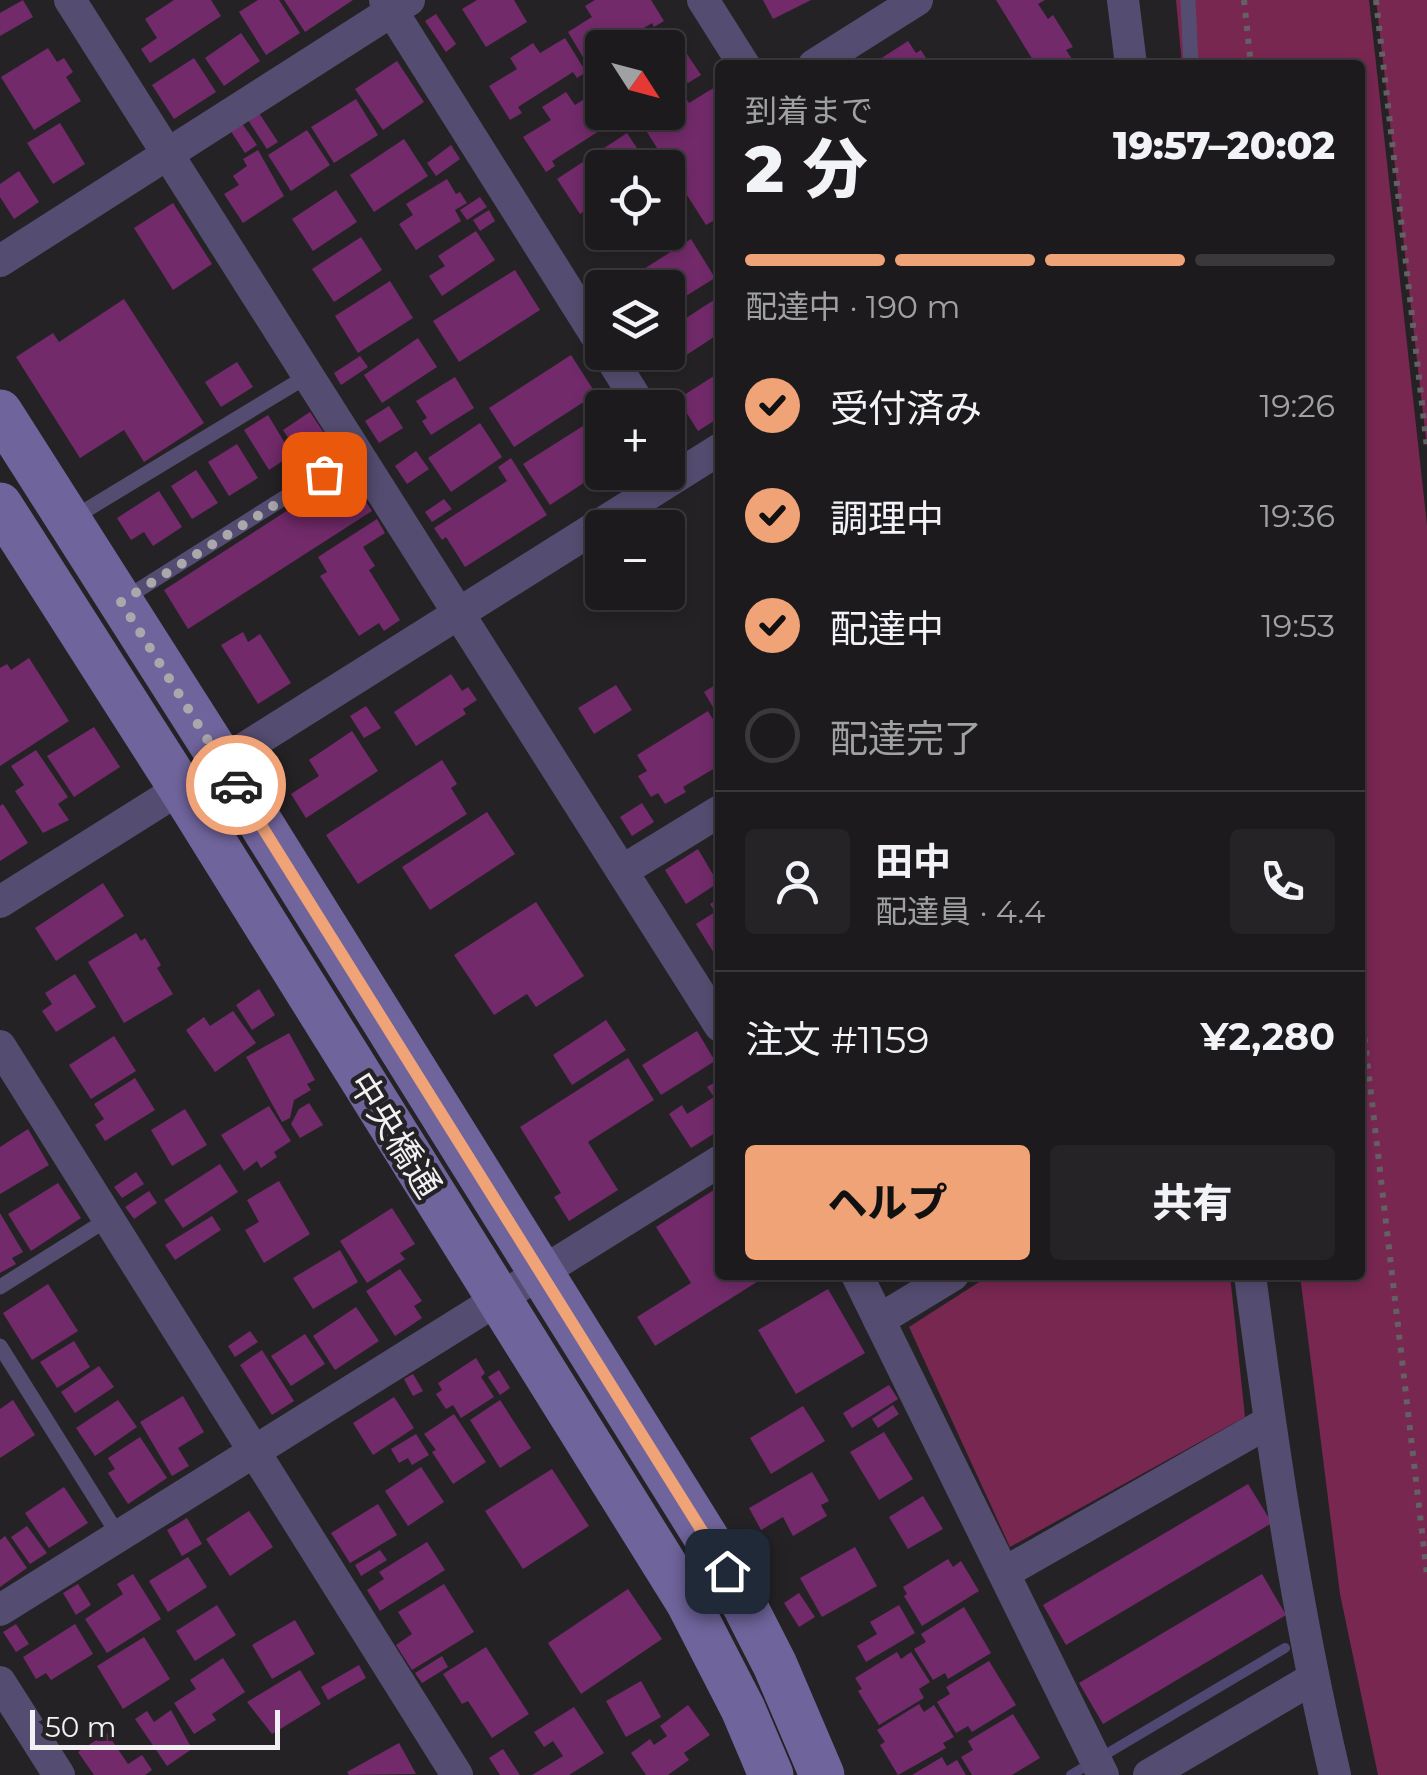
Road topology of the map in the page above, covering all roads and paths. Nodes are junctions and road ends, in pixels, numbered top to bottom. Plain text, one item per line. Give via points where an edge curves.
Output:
1 (70, 0) edge
2 (703, 0) edge
3 (917, 0) edge
4 (1123, 0) edge
5 (1188, 0) edge
6 (1244, 0) edge
7 (1376, 0) edge
8 (395, 3) edge
9 (741, 60) edge
10 (822, 60) edge
11 (1130, 60) edge
12 (1191, 60) edge
13 (1251, 60) edge
14 (167, 153) junction
15 (0, 261) edge
16 (585, 317) edge
17 (308, 375) junction
18 (0, 412) edge
19 (1427, 448) edge
20 (715, 449) edge
21 (357, 452) junction
22 (685, 457) edge
23 (633, 490) edge
24 (0, 505) edge
25 (69, 521) junction
26 (121, 602) junction
27 (460, 613) junction
28 (222, 760) junction
29 (180, 787) junction
30 (715, 813) edge
31 (622, 871) junction
32 (0, 902) edge
33 (715, 1018) edge
34 (1365, 1042) edge
35 (0, 1046) edge
36 (715, 1163) edge
37 (108, 1219) junction
38 (541, 1275) junction
39 (860, 1280) edge
40 (945, 1280) edge
41 (1251, 1280) edge
42 (0, 1286) edge
43 (500, 1301) junction
44 (880, 1320) junction
45 (0, 1346) edge
46 (1269, 1422) junction
47 (254, 1452) junction
48 (119, 1536) junction
49 (1004, 1574) junction
50 (1427, 1575) edge
51 (0, 1610) edge
52 (1312, 1679) junction
53 (0, 1682) edge
54 (1097, 1764) edge
55 (59, 1775) edge
56 (457, 1775) edge
57 (771, 1775) edge
58 (822, 1775) edge
59 (1149, 1775) edge
60 (1335, 1775) edge

1 - 14 street
2 - 9 street
3 - 10 street
4 - 11 street
5 - 12 lane
6 - 13 path
7 - 19 path
8 - 14 street
8 - 16 street
14 - 15 street
14 - 17 street
17 - 21 street
17 - 25 lane
18 - 25 street, 中央橋通
20 - 22 street
21 - 26 lane
21 - 27 street
23 - 27 street
24 - 29 street, 中央橋通
25 - 26 street, 中央橋通
26 - 28 street, 中央橋通
27 - 28 street
27 - 31 street
28 - 29 street
28 - 38 street, 中央橋通
29 - 32 street
29 - 43 street, 中央橋通
30 - 31 street
31 - 33 street
34 - 50 path
35 - 37 street
36 - 38 street
37 - 42 lane
37 - 47 street
38 - 43 street
38 - 58 street, 中央橋通 via 727,1571
39 - 44 street
40 - 44 street
41 - 46 street
43 - 47 street
43 - 57 street, 中央橋通 via 688,1602
44 - 49 street
45 - 48 lane
46 - 49 street
46 - 52 street
47 - 48 street
47 - 56 street
48 - 51 street
49 - 54 street
52 - 59 street
52 - 60 street
53 - 55 street

